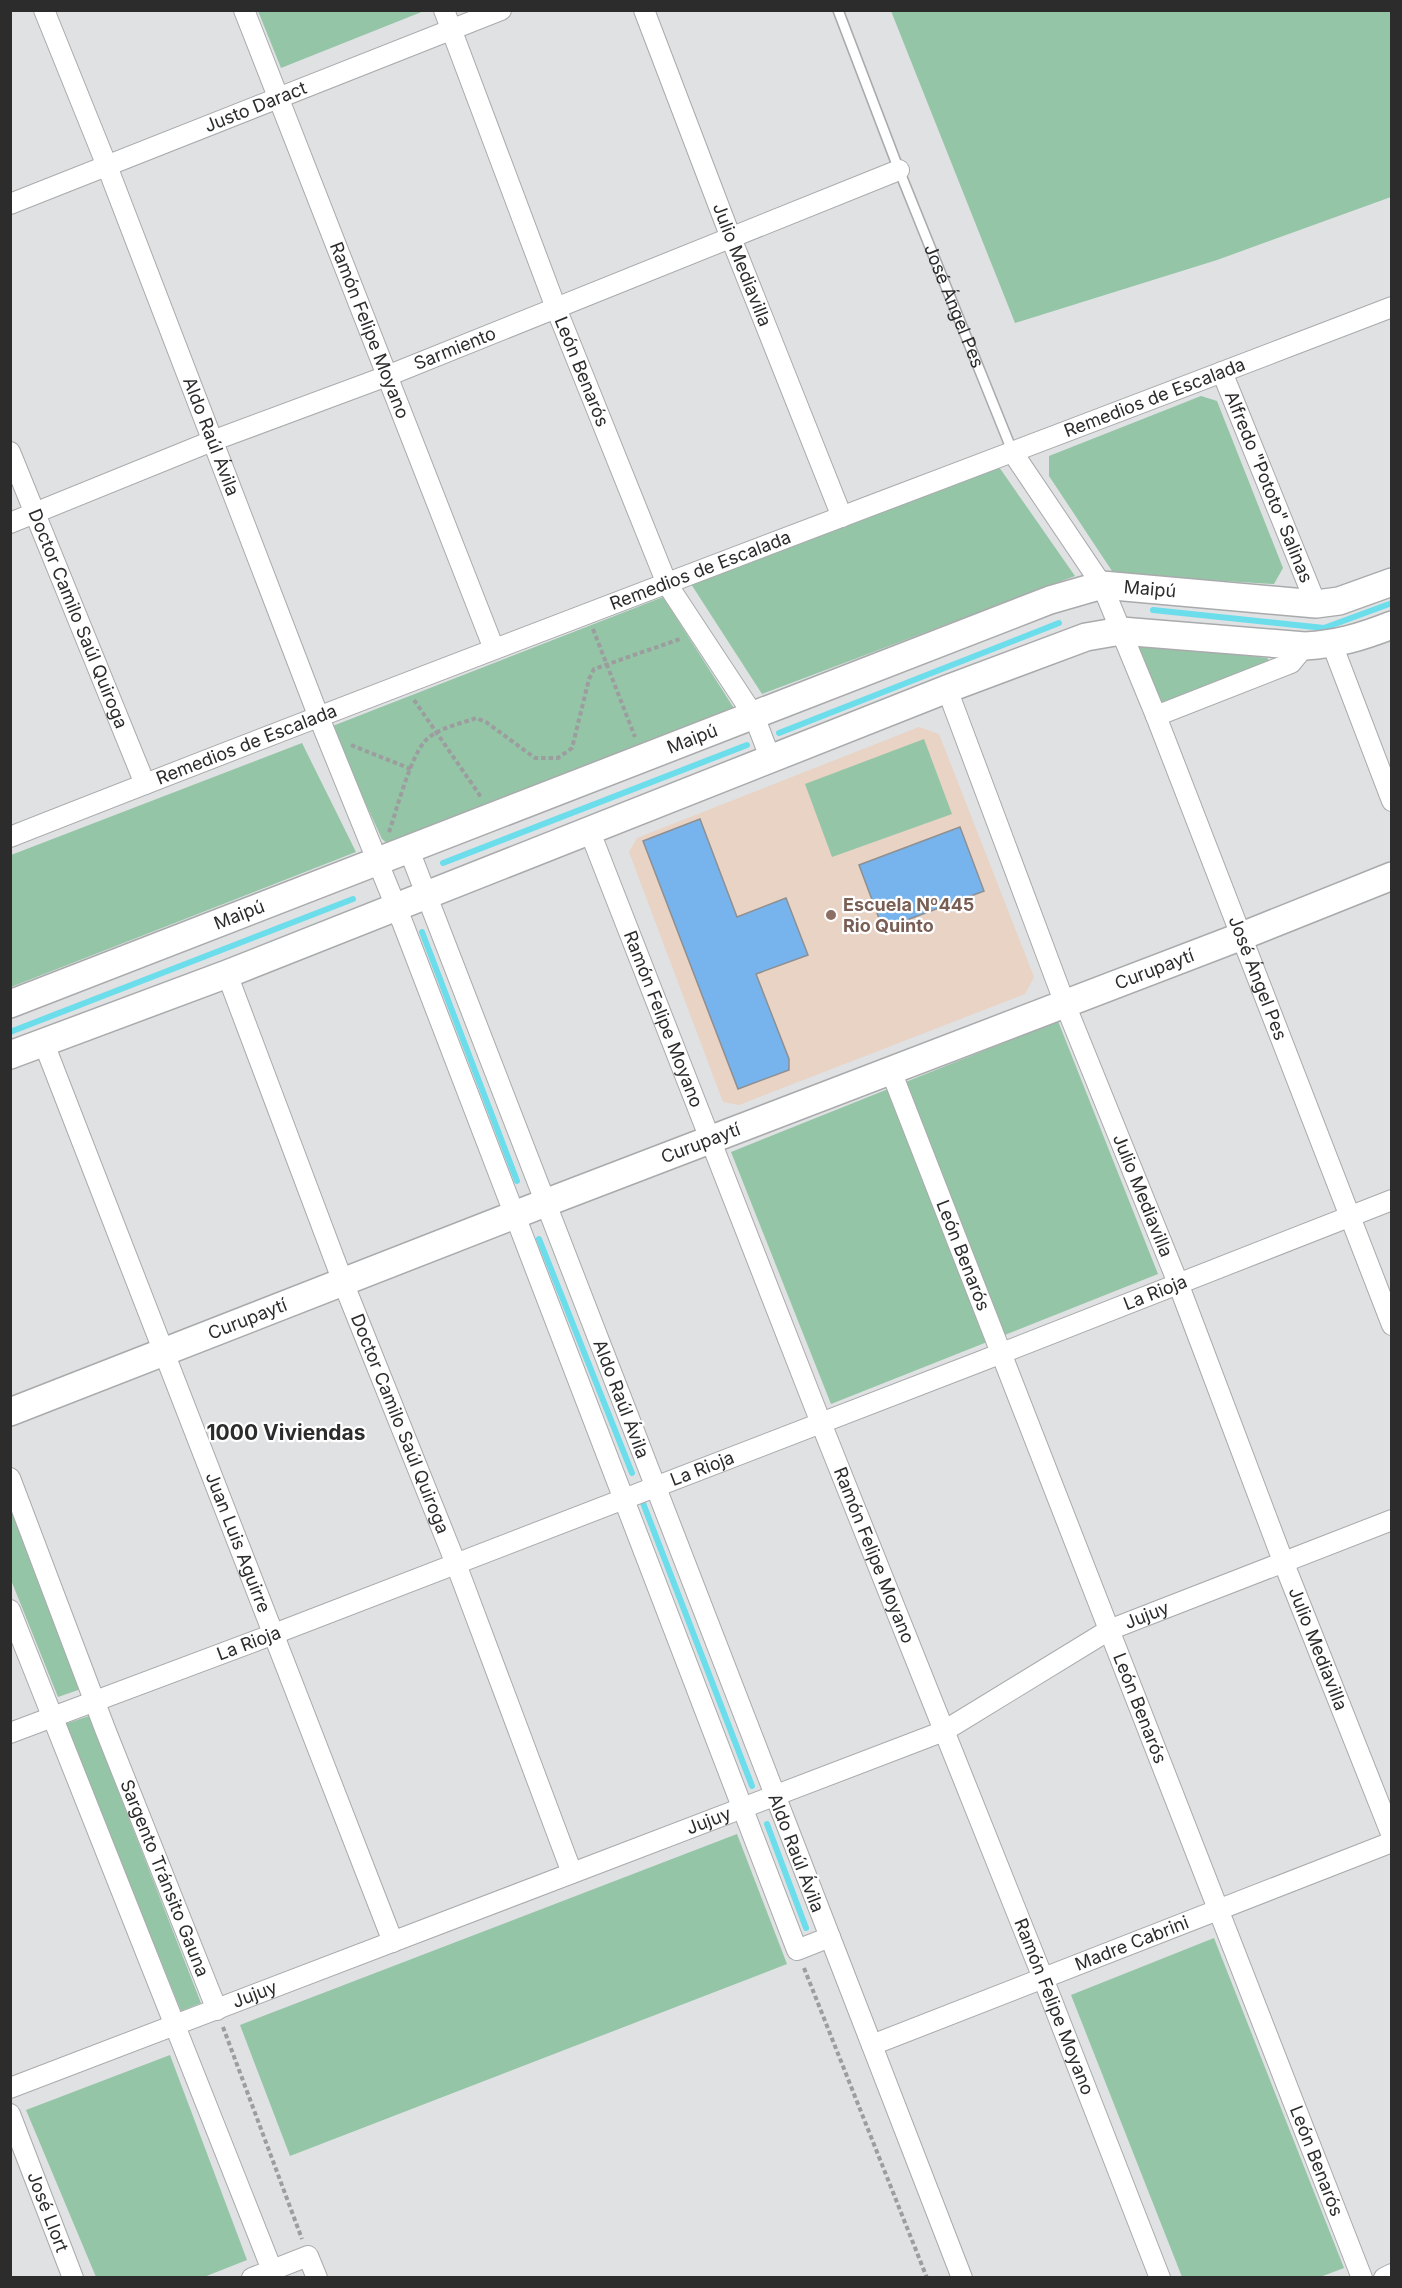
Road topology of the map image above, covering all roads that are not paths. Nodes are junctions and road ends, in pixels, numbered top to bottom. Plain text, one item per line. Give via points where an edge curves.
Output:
1 (44, 10) edge
2 (244, 10) edge
3 (444, 10) edge
4 (501, 10) edge
5 (644, 10) edge
6 (838, 10) edge
7 (452, 30) junction
8 (278, 97) junction
9 (107, 166) junction
10 (899, 170) junction
11 (10, 204) edge
12 (731, 238) junction
13 (1392, 307) edge
14 (556, 308) junction
15 (1222, 372) junction
16 (387, 376) junction
17 (212, 441) junction
18 (10, 452) edge
19 (1013, 453) junction
20 (35, 513) junction
21 (843, 517) junction
22 (10, 523) edge
23 (1392, 582) edge
24 (667, 584) junction
25 (1102, 585) junction
26 (1316, 603) junction
27 (1392, 625) edge
28 (1121, 631) junction
29 (1332, 645) junction
30 (1305, 646) junction
31 (494, 649) junction
32 (947, 689) junction
33 (318, 715) junction
34 (753, 716) junction
35 (1156, 716) junction
36 (771, 760) junction
37 (145, 784) junction
38 (1392, 801) edge
39 (590, 832) junction
40 (10, 837) edge
41 (409, 850) junction
42 (378, 862) junction
43 (1392, 876) edge
44 (427, 895) junction
45 (397, 908) junction
46 (1242, 936) junction
47 (226, 974) junction
48 (10, 1004) edge
49 (1065, 1004) junction
50 (43, 1041) junction
51 (10, 1054) edge
52 (891, 1071) junction
53 (711, 1141) junction
54 (1392, 1200) edge
55 (545, 1203) junction
56 (514, 1216) junction
57 (1350, 1216) junction
58 (343, 1282) junction
59 (1178, 1284) junction
60 (1392, 1324) edge
61 (163, 1353) junction
62 (1001, 1353) junction
63 (10, 1412) edge
64 (821, 1423) junction
65 (10, 1478) edge
66 (656, 1487) junction
67 (624, 1497) junction
68 (1392, 1520) edge
69 (1283, 1562) junction
70 (456, 1564) junction
71 (10, 1611) edge
72 (1109, 1630) junction
73 (274, 1634) junction
74 (95, 1700) junction
75 (51, 1717) junction
76 (944, 1731) junction
77 (10, 1733) edge
78 (774, 1795) junction
79 (742, 1808) junction
80 (1392, 1836) edge
81 (1392, 1842) edge
82 (572, 1873) junction
83 (1220, 1909) junction
84 (830, 1937) junction
85 (393, 1942) junction
86 (1043, 1978) junction
87 (217, 2010) junction
88 (174, 2026) junction
89 (872, 2045) junction
90 (10, 2088) edge
91 (10, 2114) edge
92 (272, 2270) junction
93 (1392, 2274) edge
94 (73, 2277) edge
95 (252, 2277) edge
96 (317, 2277) edge
97 (962, 2277) edge
98 (1160, 2277) edge
99 (1362, 2277) edge
100 (1384, 2277) edge

1 - 9 street, Aldo Raúl Ávila
2 - 8 street, Ramón Felipe Moyano
3 - 7 street, León Benarós
4 - 7 street, Justo Daract
5 - 12 street, Julio Mediavilla
6 - 10 lane, José Ángel Pes
7 - 8 street, Justo Daract
7 - 14 street, León Benarós
8 - 9 street, Justo Daract
8 - 16 street, Ramón Felipe Moyano
9 - 11 street, Justo Daract
9 - 17 street, Aldo Raúl Ávila
10 - 12 street, Sarmiento
10 - 19 lane, José Ángel Pes
12 - 14 street, Sarmiento
12 - 21 street, Julio Mediavilla
13 - 15 street, Remedios de Escalada
14 - 16 street, Sarmiento
14 - 24 street, León Benarós
15 - 19 street, Remedios de Escalada
15 - 26 street, Alfredo "Pototo" Salinas
16 - 17 street, Sarmiento
16 - 31 street, Ramón Felipe Moyano
17 - 20 street, Sarmiento
17 - 33 street, Aldo Raúl Ávila
18 - 20 street, Doctor Camilo Saúl Quiroga
19 - 21 street, Remedios de Escalada
19 - 25 street, José Ángel Pes
20 - 22 street, Sarmiento
20 - 37 street, Doctor Camilo Saúl Quiroga
21 - 24 street, Remedios de Escalada
23 - 26 street, Maipú via 1339,601
24 - 31 street, Remedios de Escalada
24 - 34 street, León Benarós
25 - 26 street, Maipú
25 - 28 street, José Ángel Pes
25 - 34 street, Maipú via 1050,600
27 - 29 street
28 - 30 street
28 - 32 street via 1086,637
28 - 35 street, José Ángel Pes
29 - 30 street
29 - 38 street
30 - 35 street via 1291,663
31 - 33 street, Remedios de Escalada
32 - 36 street
32 - 49 street, Julio Mediavilla
33 - 37 street, Remedios de Escalada
33 - 42 street, Aldo Raúl Ávila
34 - 36 street, León Benarós
34 - 41 street, Maipú
35 - 46 street, José Ángel Pes
36 - 39 street
37 - 40 street, Remedios de Escalada
39 - 44 street
39 - 53 street, Ramón Felipe Moyano
41 - 42 street, Maipú
41 - 44 street, Aldo Raúl Ávila
42 - 45 street, Aldo Raúl Ávila
42 - 48 street, Maipú
43 - 46 street, Curupaytí
44 - 45 street
44 - 55 street, Aldo Raúl Ávila
45 - 47 street
45 - 56 street, Aldo Raúl Ávila
46 - 49 street, Curupaytí
46 - 57 street, José Ángel Pes
47 - 50 street
47 - 58 street, Doctor Camilo Saúl Quiroga
49 - 52 street, Curupaytí
49 - 59 street, Julio Mediavilla
50 - 51 street
50 - 61 street, Juan Luis Aguirre
52 - 53 street, Curupaytí
52 - 62 street, León Benarós
53 - 55 street, Curupaytí
53 - 64 street, Ramón Felipe Moyano
54 - 57 street, La Rioja
55 - 56 street, Curupaytí
55 - 66 street, Aldo Raúl Ávila
56 - 58 street, Curupaytí
56 - 67 street, Aldo Raúl Ávila
57 - 59 street, La Rioja
57 - 60 street, José Ángel Pes
58 - 61 street, Curupaytí
58 - 70 street, Doctor Camilo Saúl Quiroga
59 - 62 street, La Rioja
59 - 69 street, Julio Mediavilla
61 - 63 street, Curupaytí
61 - 73 street, Juan Luis Aguirre
62 - 64 street, La Rioja
62 - 72 street, León Benarós
64 - 66 street, La Rioja
64 - 76 street, Ramón Felipe Moyano
65 - 74 street, Sargento Tránsito Gauna
66 - 67 street, La Rioja
66 - 78 street, Aldo Raúl Ávila
67 - 70 street, La Rioja
67 - 79 street, Aldo Raúl Ávila
68 - 69 street, Jujuy
69 - 72 street, Jujuy
69 - 80 street, Julio Mediavilla
70 - 73 street, La Rioja
70 - 82 street, Doctor Camilo Saúl Quiroga
71 - 75 street
72 - 76 street, Jujuy
72 - 83 street, León Benarós
73 - 74 street, La Rioja
73 - 85 street, Juan Luis Aguirre
74 - 75 street, La Rioja
74 - 87 street, Sargento Tránsito Gauna
75 - 77 street, La Rioja
75 - 88 street
76 - 78 street, Jujuy
76 - 86 street, Ramón Felipe Moyano
78 - 79 street, Jujuy
78 - 84 street, Aldo Raúl Ávila
79 - 82 street, Jujuy
79 - 84 street, Aldo Raúl Ávila via 797,1950
81 - 83 street, Madre Cabrini
82 - 85 street, Jujuy
83 - 86 street, Madre Cabrini
83 - 99 street, León Benarós
84 - 89 street, Aldo Raúl Ávila
85 - 87 street, Jujuy
86 - 89 street, Madre Cabrini
86 - 98 street, Ramón Felipe Moyano
87 - 88 street, Jujuy
88 - 90 street, Jujuy
88 - 92 street
89 - 97 street
91 - 94 street, José Llort
92 - 95 street
92 - 96 street via 308,2256
93 - 100 street

